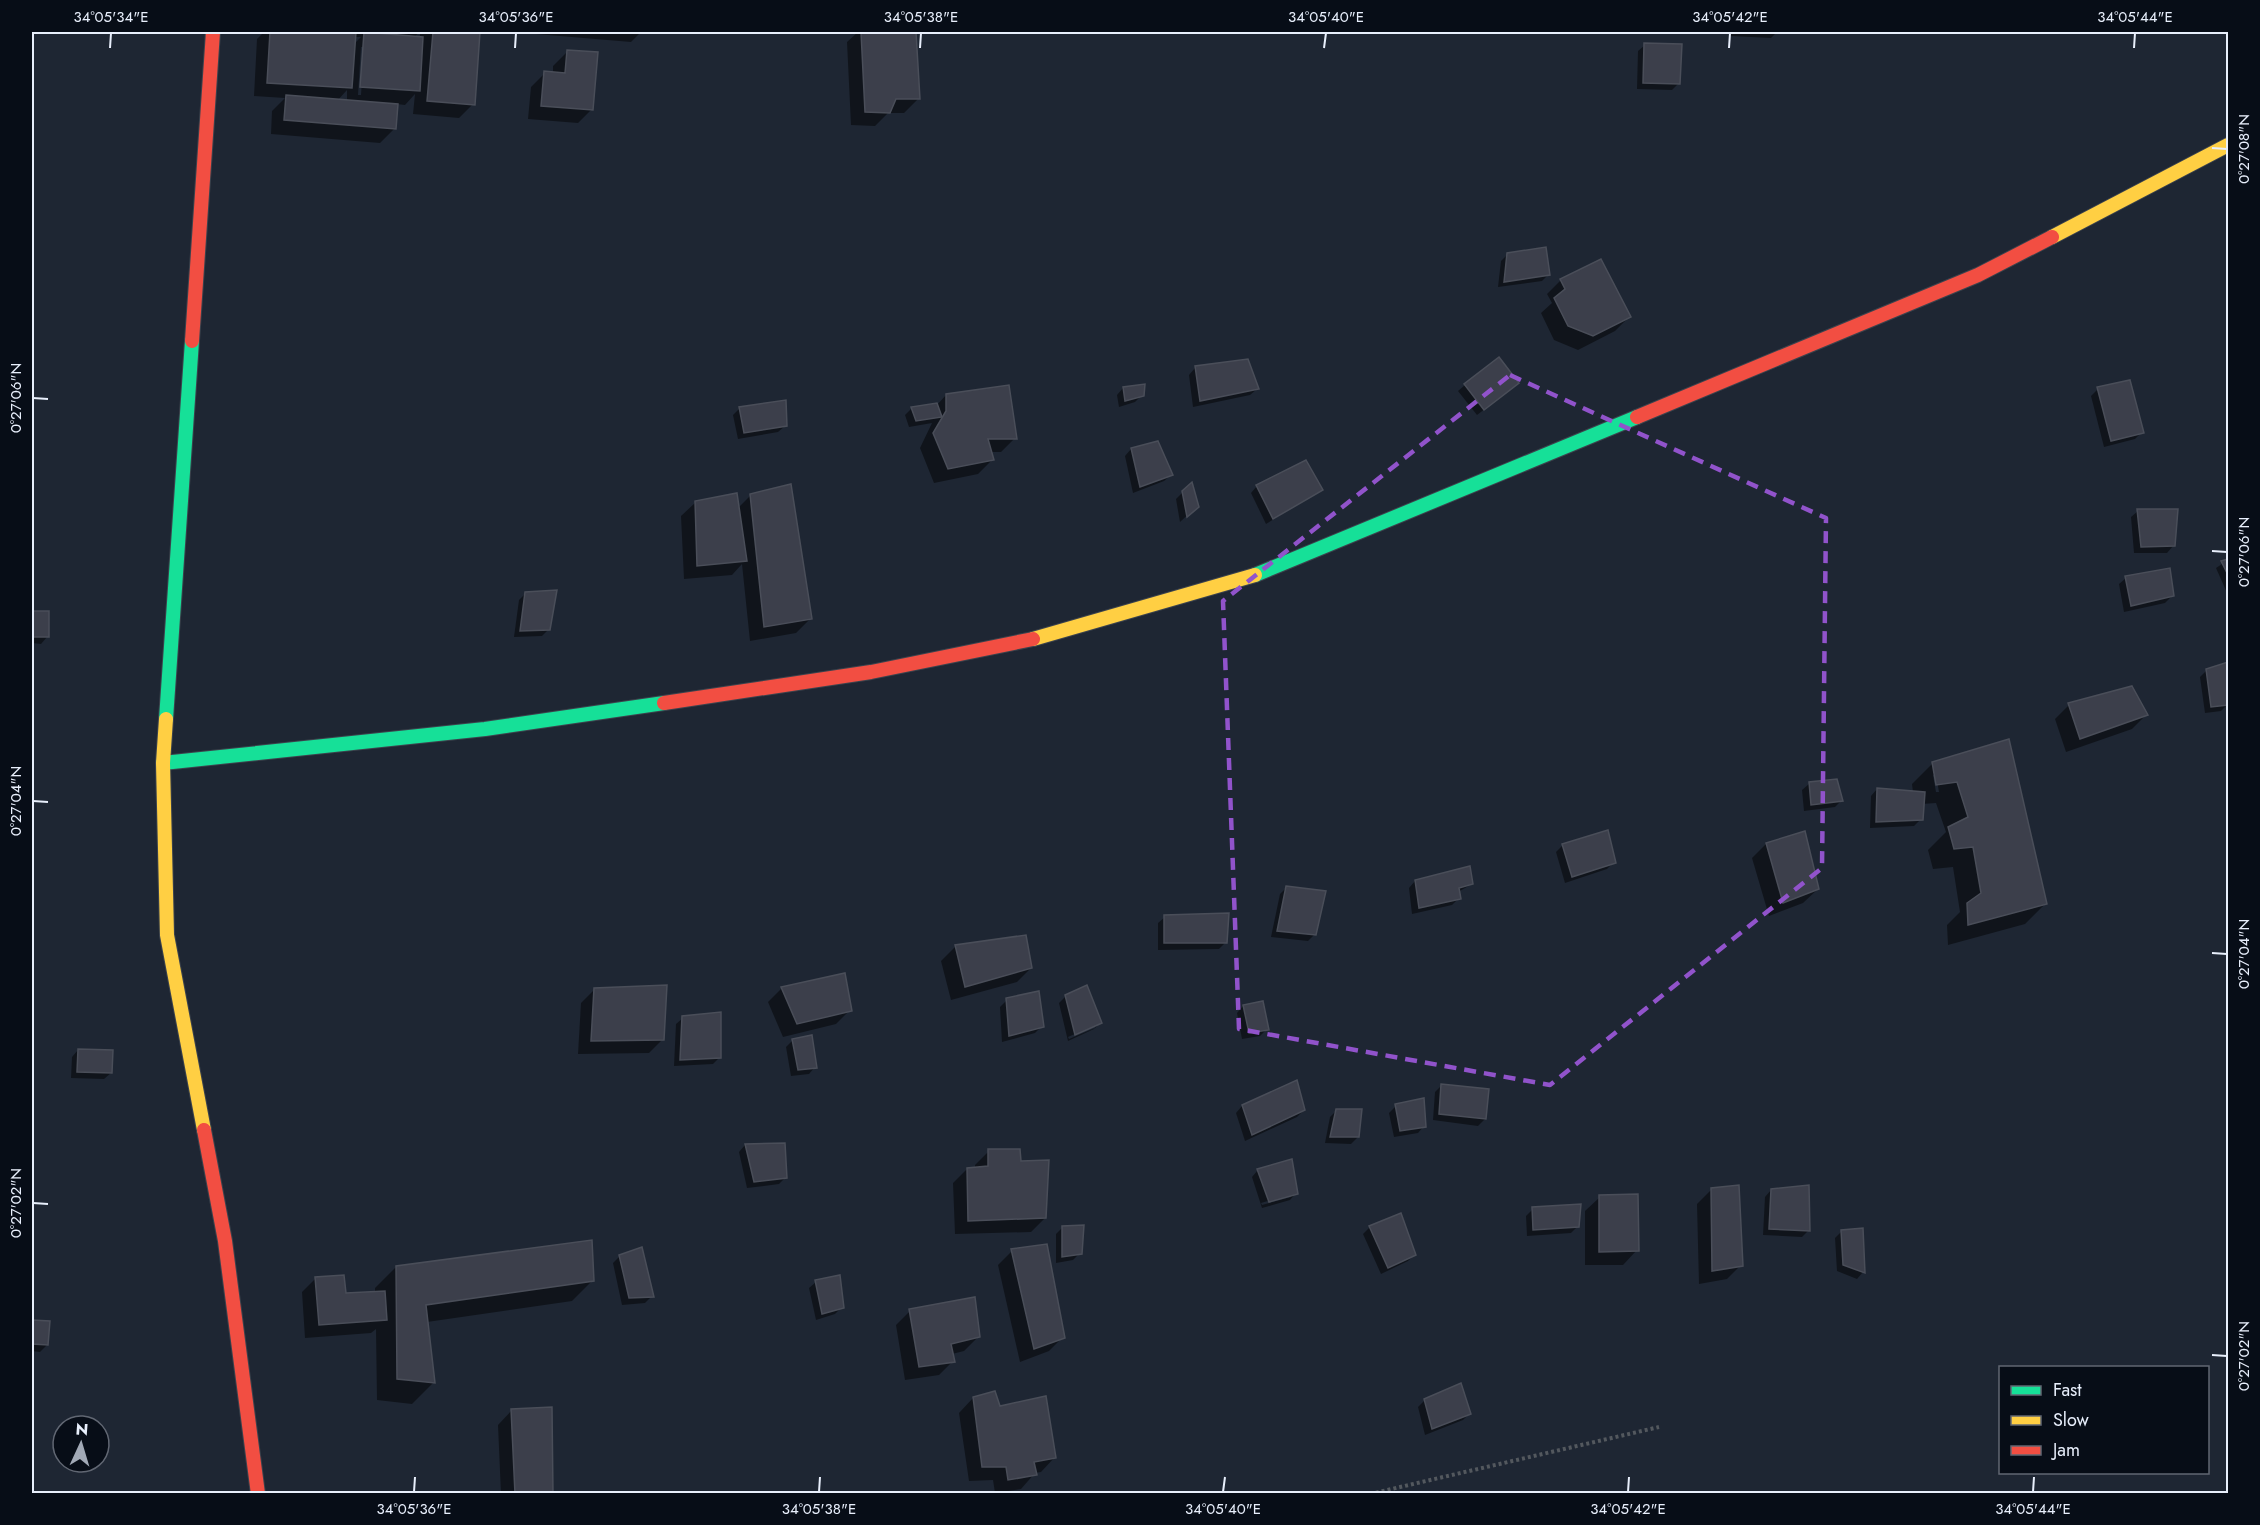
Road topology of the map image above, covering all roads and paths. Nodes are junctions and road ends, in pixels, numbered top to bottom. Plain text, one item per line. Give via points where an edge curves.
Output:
1 (213, 32) edge
2 (2229, 145) edge
3 (163, 763) junction
4 (1659, 1427) dead end
5 (258, 1494) edge
6 (1370, 1494) edge

1 - 3 street
2 - 3 street via 1978,275 1244,580 1054,634 871,672 485,729
3 - 5 street via 167,935 225,1241
4 - 6 path

